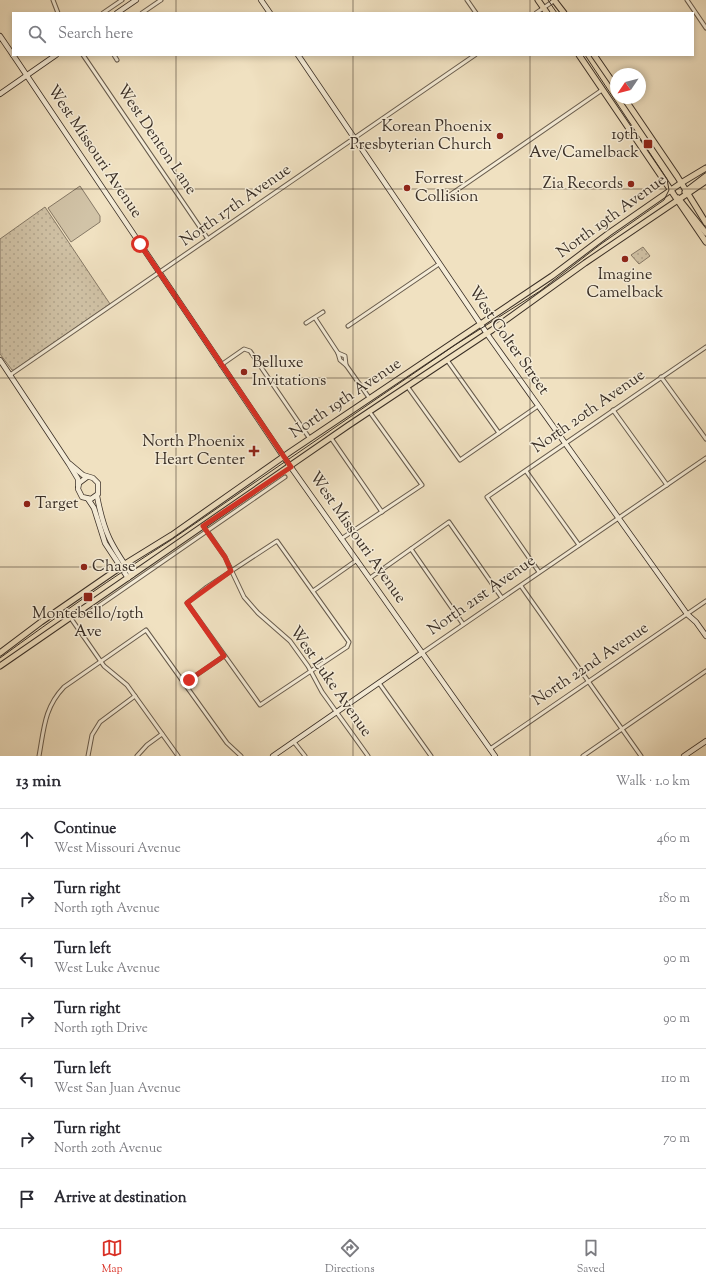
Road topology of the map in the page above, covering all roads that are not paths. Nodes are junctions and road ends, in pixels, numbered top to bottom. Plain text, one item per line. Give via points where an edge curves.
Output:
1 (53, 0) edge
2 (120, 0) edge
3 (136, 0) edge
4 (161, 0) edge
5 (261, 0) edge
6 (467, 0) edge
7 (538, 0) edge
8 (554, 0) edge
9 (687, 0) edge
10 (544, 8) junction
11 (58, 12) edge
12 (104, 12) edge
13 (118, 12) edge
14 (143, 12) edge
15 (269, 12) edge
16 (475, 12) edge
17 (538, 12) edge
18 (546, 12) edge
19 (563, 12) edge
20 (706, 28) edge
21 (0, 36) edge
22 (12, 54) edge
23 (14, 56) edge
24 (55, 56) edge
25 (84, 56) edge
26 (115, 56) edge
27 (299, 56) edge
28 (474, 56) edge
29 (580, 56) edge
30 (595, 56) edge
31 (117, 60) dead end
32 (27, 75) junction
33 (610, 78) edge
34 (602, 90) junction
35 (0, 94) edge
36 (628, 104) edge
37 (354, 138) junction
38 (706, 168) edge
39 (706, 176) edge
40 (706, 181) edge
41 (681, 183) junction
42 (687, 192) junction
43 (671, 194) junction
44 (444, 199) dead end
45 (678, 200) junction
46 (706, 223) edge
47 (706, 233) edge
48 (208, 239) junction
49 (706, 242) edge
50 (439, 264) junction
51 (160, 273) junction
52 (323, 312) dead end
53 (314, 318) junction
54 (306, 323) dead end
55 (480, 323) junction
56 (348, 326) dead end
57 (486, 334) junction
58 (706, 347) edge
59 (338, 353) junction
60 (0, 360) edge
61 (447, 360) junction
62 (346, 364) junction
63 (221, 365) junction
64 (10, 375) junction
65 (661, 377) junction
66 (407, 386) junction
67 (370, 399) junction
68 (538, 406) junction
69 (613, 410) junction
70 (369, 411) junction
71 (499, 433) junction
72 (330, 438) junction
73 (310, 439) junction
74 (706, 439) edge
75 (565, 444) junction
76 (283, 456) junction
77 (706, 458) edge
78 (69, 464) junction
79 (291, 467) junction
80 (526, 471) junction
81 (285, 477) dead end
82 (87, 478) junction
83 (667, 485) junction
84 (78, 486) junction
85 (97, 496) junction
86 (88, 499) junction
87 (382, 512) junction
88 (617, 518) junction
89 (203, 526) junction
90 (207, 532) junction
91 (341, 539) junction
92 (579, 545) junction
93 (411, 549) junction
94 (357, 560) junction
95 (123, 566) junction
96 (231, 571) junction
97 (539, 572) junction
98 (130, 576) junction
99 (370, 578) junction
100 (521, 586) junction
101 (313, 591) junction
102 (502, 598) junction
103 (706, 601) edge
104 (81, 610) junction
105 (687, 614) junction
106 (70, 617) junction
107 (464, 624) junction
108 (706, 636) edge
109 (0, 653) edge
110 (422, 653) junction
111 (224, 656) junction
112 (101, 661) junction
113 (0, 666) edge
114 (311, 671) junction
115 (706, 671) edge
116 (589, 680) junction
117 (185, 683) junction
118 (379, 683) junction
119 (135, 696) junction
120 (337, 712) junction
121 (622, 729) junction
122 (162, 734) junction
123 (706, 741) edge
124 (294, 742) junction
125 (490, 750) junction
126 (39, 756) edge
127 (88, 756) edge
128 (137, 756) edge
129 (178, 756) edge
130 (241, 756) edge
131 (273, 756) edge
132 (305, 756) edge
133 (368, 756) edge
134 (431, 756) edge
135 (495, 756) edge
136 (583, 756) edge
137 (641, 756) edge
138 (684, 756) edge

1 - 11 street
2 - 12 street
3 - 13 street
4 - 14 street
5 - 15 street
6 - 16 street
7 - 10 main road
8 - 10 street
8 - 19 main road
9 - 20 street
10 - 17 street
10 - 18 main road
21 - 22 street, West Missouri Avenue
23 - 32 street, West Missouri Avenue
24 - 32 street
25 - 48 street, West Denton Lane
26 - 31 street
27 - 37 street, West Colter Street
28 - 37 street, North 17th Avenue
29 - 34 main road
30 - 33 main road
32 - 35 street
32 - 51 street, West Missouri Avenue
34 - 43 main road
34 - 44 street
36 - 41 main road
37 - 48 street, North 17th Avenue
37 - 50 street, West Colter Street
38 - 41 main road, North 19th Avenue
39 - 42 main road
40 - 42 main road, North 19th Avenue
41 - 42 main road
41 - 43 main road, North 19th Avenue
42 - 45 main road, North 19th Avenue
42 - 46 main road
43 - 45 main road
43 - 55 main road, North 19th Avenue via 664,196 552,276
45 - 47 main road
45 - 49 main road via 680,207
45 - 57 main road, North 19th Avenue
48 - 51 street, North 17th Avenue
50 - 55 street, West Colter Street
50 - 56 street
51 - 63 street, West Missouri Avenue
51 - 64 street, North 17th Avenue
52 - 53 street
53 - 54 street
53 - 59 street
55 - 57 street, West Colter Street
55 - 67 main road, North 19th Avenue
57 - 61 main road, North 19th Avenue
57 - 68 street, West Colter Street
58 - 65 street, North 20th Avenue
59 - 62 street via 340,360
59 - 62 street via 345,356
60 - 64 street
61 - 66 main road, North 19th Avenue
61 - 71 street
62 - 67 street
63 - 73 street via 247,348
63 - 76 street, West Missouri Avenue
64 - 78 street
65 - 69 street, North 20th Avenue
65 - 74 street
66 - 70 main road, North 19th Avenue
66 - 71 street via 460,460
67 - 73 main road, North 19th Avenue
68 - 71 street
68 - 75 street, West Colter Street
69 - 75 street, North 20th Avenue
69 - 83 street
70 - 72 main road, North 19th Avenue
70 - 87 street via 422,485
72 - 79 main road, North 19th Avenue
72 - 87 street
73 - 76 main road, North 19th Avenue
75 - 80 street, North 20th Avenue
75 - 88 street, West Colter Street
76 - 79 street, West Missouri Avenue
76 - 95 main road, North 19th Avenue
77 - 83 street, North 21st Avenue
78 - 82 street
78 - 84 street via 78,479
79 - 89 main road, North 19th Avenue
79 - 91 street, West Missouri Avenue
80 - 92 street
80 - 97 street, North 20th Avenue via 487,497
81 - 90 street, North 19th Avenue
82 - 84 street via 81,480
82 - 85 street via 96,480 100,486
83 - 88 street, North 21st Avenue
84 - 86 street via 80,494
85 - 86 street
85 - 95 street via 108,540
86 - 95 street via 94,508 105,543
87 - 91 street
88 - 92 street, North 21st Avenue
88 - 105 street, West Colter Street
89 - 90 street, West Luke Avenue
89 - 98 main road, North 19th Avenue
90 - 96 street, West Luke Avenue via 225,557
90 - 104 street, North 19th Avenue via 90,612 84,613
91 - 94 street, West Missouri Avenue
92 - 97 street, North 21st Avenue
93 - 99 street
93 - 102 street via 449,522
93 - 107 street
94 - 99 street, West Missouri Avenue
94 - 101 street
95 - 98 street
95 - 109 main road, North 19th Avenue
96 - 101 street via 277,541
96 - 111 street via 187,603
96 - 114 street, West Luke Avenue via 249,604 290,641
97 - 100 street, North 21st Avenue
98 - 104 main road, North 19th Avenue
99 - 110 street, West Missouri Avenue
100 - 102 street, North 21st Avenue
100 - 116 street
101 - 114 street via 348,642 346,647
102 - 107 street, North 21st Avenue
103 - 105 street, North 22nd Avenue
104 - 106 main road, North 19th Avenue
105 - 108 street, West Colter Street
105 - 116 street, North 22nd Avenue
106 - 112 street
106 - 113 main road, North 19th Avenue
107 - 110 street, North 21st Avenue
110 - 118 street, North 21st Avenue
110 - 125 street, West Missouri Avenue
111 - 114 street via 260,705
111 - 117 street
112 - 117 street via 146,630
112 - 119 street
112 - 126 street via 64,687 52,701 46,714
114 - 120 street, West Luke Avenue
115 - 121 street
116 - 121 street
116 - 125 street, North 22nd Avenue
117 - 130 street via 227,743
118 - 120 street, North 21st Avenue
118 - 134 street
119 - 122 street
119 - 127 street via 100,722 92,735
120 - 124 street, North 21st Avenue
120 - 133 street, West Luke Avenue
121 - 136 street
121 - 137 street
122 - 128 street
122 - 129 street
123 - 138 street
124 - 131 street, North 21st Avenue
124 - 132 street
125 - 135 street, West Missouri Avenue

